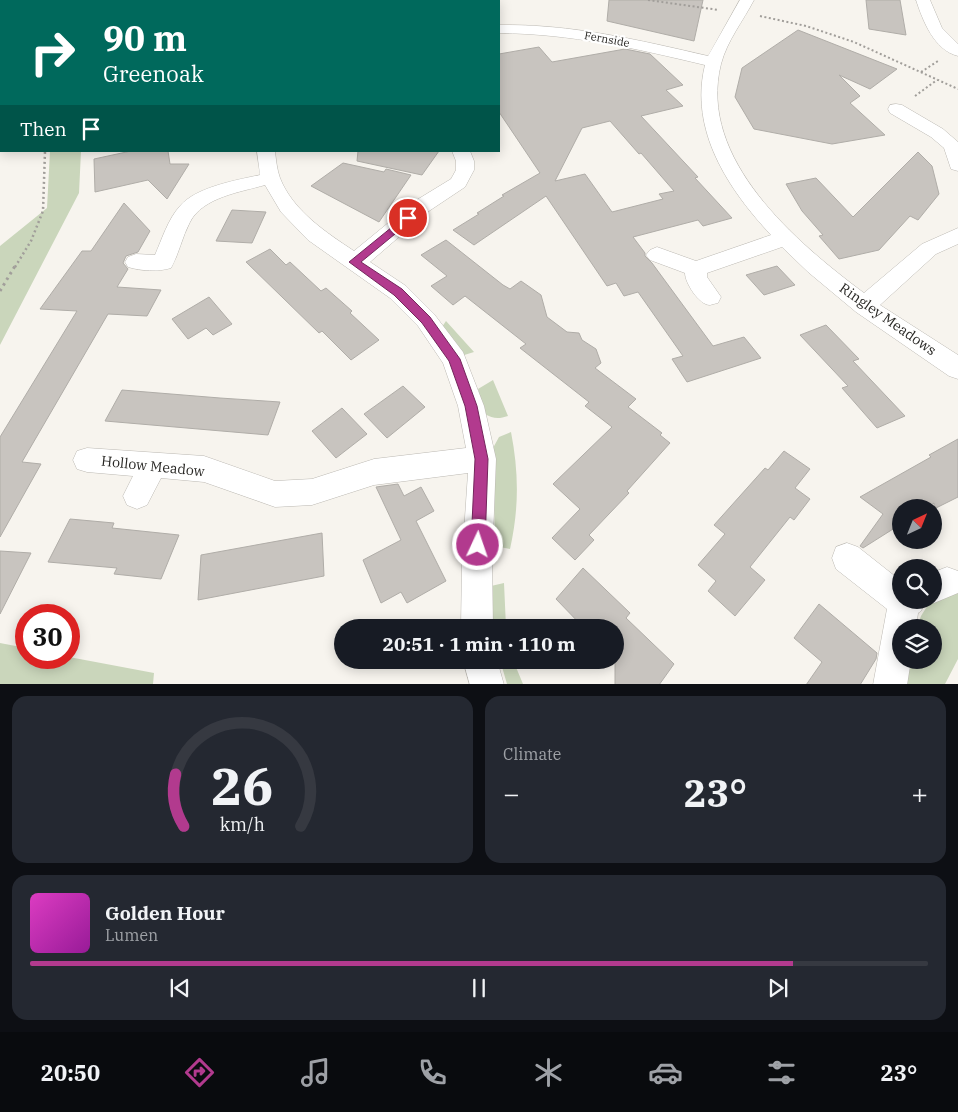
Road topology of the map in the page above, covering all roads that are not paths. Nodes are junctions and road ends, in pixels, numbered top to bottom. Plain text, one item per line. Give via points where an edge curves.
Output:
1 (924, 0) edge
2 (743, 7) edge
3 (500, 29) edge
4 (958, 51) edge
5 (942, 58) road end
6 (713, 62) junction
7 (896, 110) dead end
8 (266, 152) edge
9 (461, 152) edge
10 (958, 165) edge
11 (270, 178) junction
12 (958, 236) edge
13 (786, 238) junction
14 (657, 255) dead end
15 (136, 262) dead end
16 (354, 262) junction
17 (696, 269) junction
18 (710, 297) dead end
19 (864, 306) junction
20 (954, 364) edge
21 (482, 459) junction
22 (87, 460) dead end
23 (153, 465) junction
24 (137, 496) dead end
25 (847, 558) dead end
26 (892, 591) edge
27 (906, 609) edge
28 (476, 619) edge
29 (483, 669) edge
30 (487, 684) edge
31 (890, 684) edge

1 - 4 street via 931,26
2 - 6 street, Ringley Meadows
3 - 6 street, Fernside via 557,31
4 - 5 street
6 - 13 street, Ringley Meadows via 708,104 726,161 747,194
7 - 10 street via 937,133 952,146
8 - 11 street
9 - 16 street via 465,170 458,183 422,206
11 - 15 street via 208,196 189,208 163,263
11 - 16 street via 288,207 315,235
12 - 19 street via 929,249
13 - 17 street
13 - 19 street, Ringley Meadows
14 - 17 street
16 - 21 street via 398,292 426,320 454,359 471,406
17 - 18 street via 696,278
19 - 20 street, Ringley Meadows
21 - 23 street, Hollow Meadow via 374,472 312,492 275,494 204,469
21 - 28 street
22 - 23 street, Hollow Meadow
23 - 24 street
25 - 26 street
27 - 31 street
29 - 30 street

